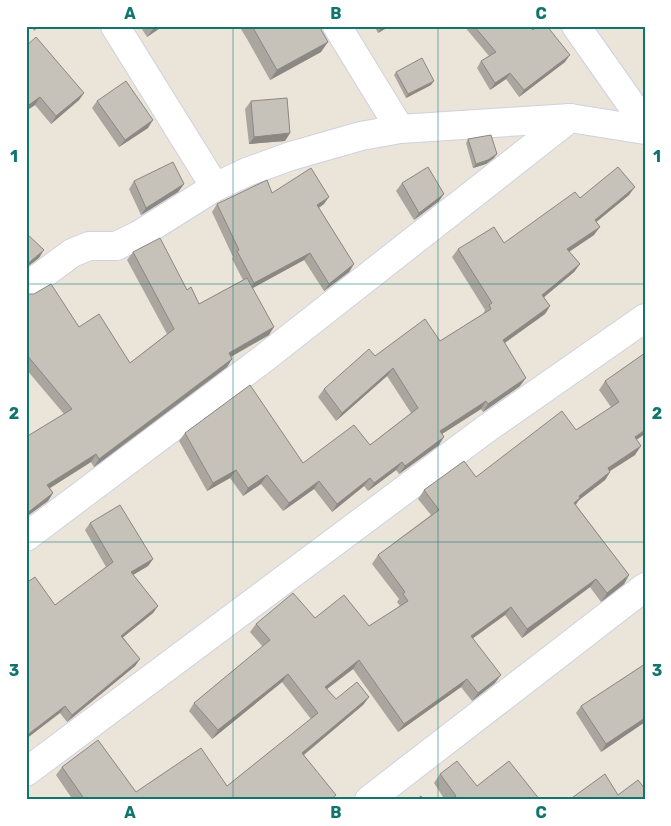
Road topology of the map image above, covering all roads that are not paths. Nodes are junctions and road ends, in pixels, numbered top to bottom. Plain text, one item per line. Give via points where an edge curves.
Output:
1 (115, 26) edge
2 (337, 26) edge
3 (576, 26) edge
4 (570, 118) junction
5 (645, 124) edge
6 (400, 128) junction
7 (645, 130) edge
8 (215, 187) junction
9 (26, 287) edge
10 (645, 318) edge
11 (26, 537) edge
12 (645, 587) edge
13 (26, 772) edge
14 (369, 800) edge

1 - 8 street
2 - 6 street
3 - 5 street
4 - 6 street
4 - 7 street
4 - 11 street via 263,359
6 - 8 street via 291,156
8 - 9 street via 116,246 89,246 72,253
10 - 13 street via 486,429
12 - 14 street

